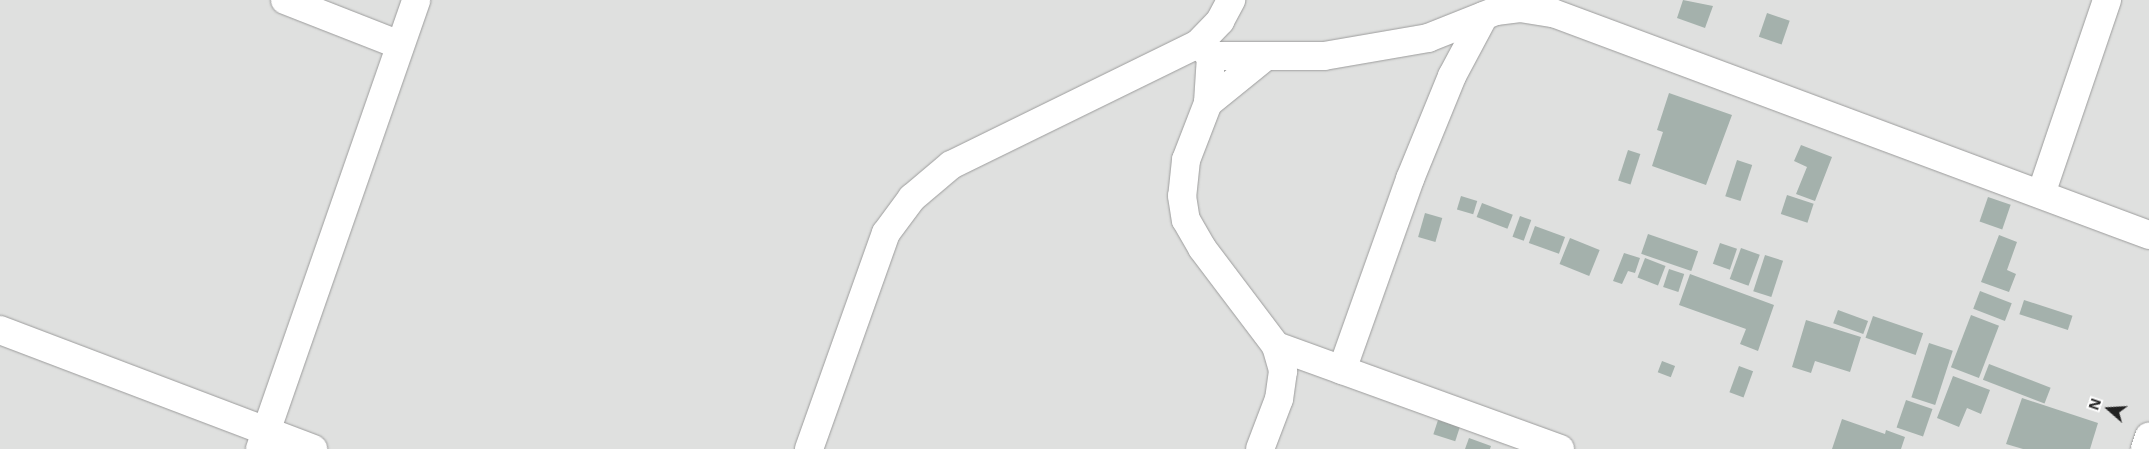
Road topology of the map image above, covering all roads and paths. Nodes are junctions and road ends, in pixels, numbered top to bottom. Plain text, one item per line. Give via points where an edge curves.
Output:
1 (285, 0) edge
2 (416, 0) edge
3 (1231, 0) edge
4 (2107, 0) edge
5 (1485, 9) edge
6 (400, 45) junction
7 (1204, 50) junction
8 (1265, 57) junction
9 (1208, 103) junction
10 (2041, 194) junction
11 (2149, 235) edge
12 (0, 330) edge
13 (1276, 346) junction
14 (1342, 370) junction
15 (2149, 437) edge
16 (263, 440) edge
17 (313, 449) edge
18 (809, 449) edge
19 (1260, 449) edge
20 (1560, 449) edge
21 (2145, 449) edge

1 - 6 street
2 - 6 street
3 - 7 street
4 - 10 street
5 - 8 street via 1428,38 1324,56
5 - 10 street via 1520,8 1552,14
5 - 14 street via 1452,76 1410,179
6 - 16 street
7 - 8 street
7 - 9 street
7 - 18 street via 951,165 912,198 886,233
8 - 9 street
9 - 13 street via 1186,160 1182,196 1186,220 1202,248
10 - 11 street
12 - 16 street
13 - 14 street
13 - 19 street via 1283,371 1279,399
14 - 20 street
15 - 21 street
16 - 17 street

